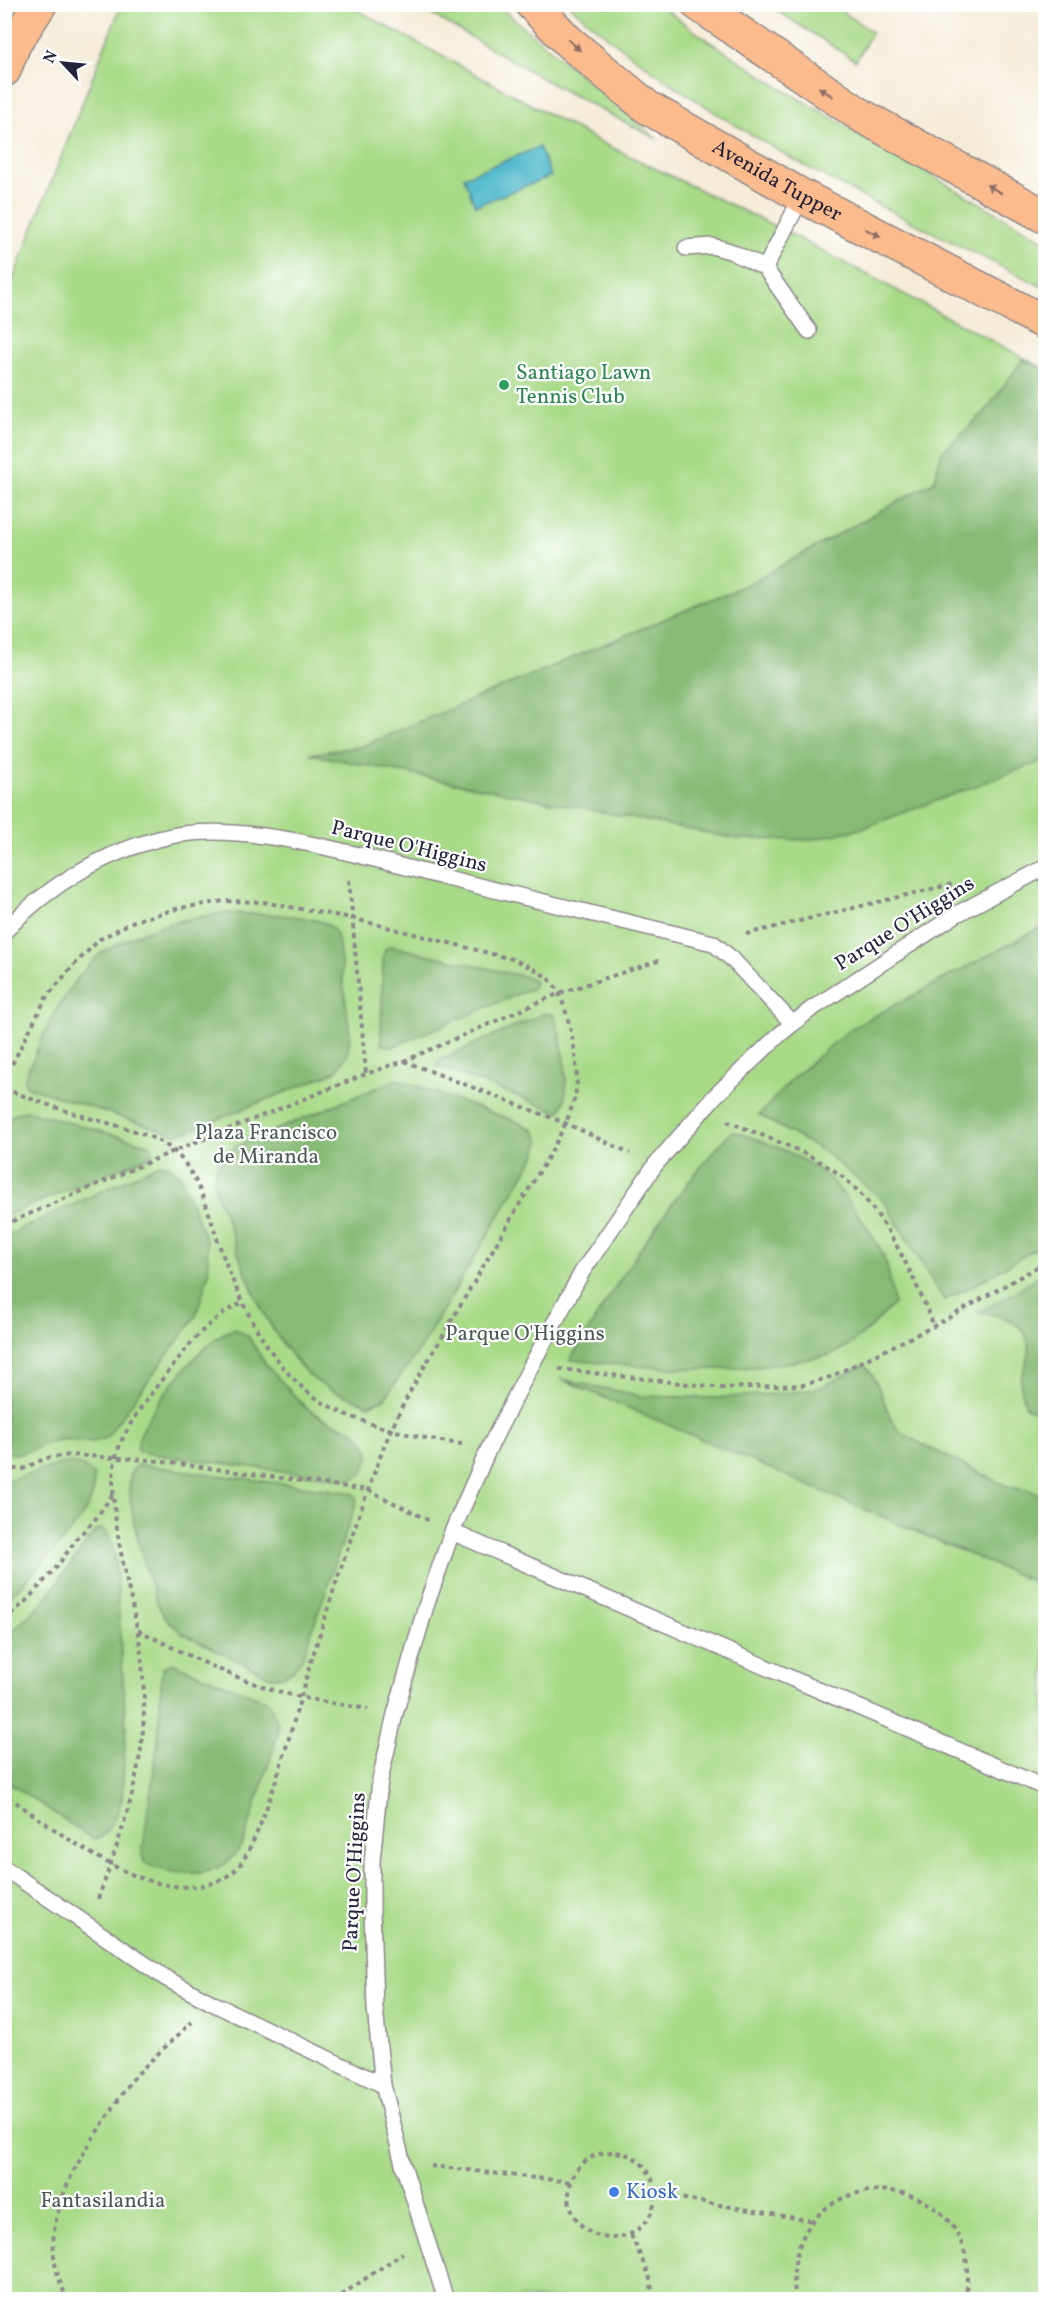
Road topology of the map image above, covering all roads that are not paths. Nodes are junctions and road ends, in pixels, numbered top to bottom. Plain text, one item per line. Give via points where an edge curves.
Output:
1 (20, 4) edge
2 (40, 4) edge
3 (532, 4) edge
4 (698, 4) edge
5 (9, 57) edge
6 (802, 196) junction
7 (1046, 217) edge
8 (686, 248) dead end
9 (765, 268) junction
10 (1046, 323) edge
11 (809, 331) dead end
12 (1046, 867) edge
13 (4, 932) edge
14 (793, 1024) junction
15 (452, 1532) junction
16 (1046, 1788) edge
17 (4, 1868) edge
18 (383, 2085) junction
19 (446, 2300) edge

1 - 5 main road
2 - 5 main road
3 -> 6 main road, Avenida Tupper via 569,42 647,107
7 -> 4 main road via 862,116
6 - 9 lane
6 -> 10 main road, Avenida Tupper
8 - 9 lane via 712,246
9 - 11 lane
12 - 14 lane, Parque O'Higgins via 957,914
13 - 14 lane, Parque O'Higgins via 75,873 117,852 172,836 240,834 348,853 713,943
14 - 15 lane, Parque O'Higgins via 732,1078 655,1165 582,1272 489,1448
15 - 16 lane
15 - 18 lane, Parque O'Higgins via 426,1606 380,1780 372,1862 372,1963
17 - 18 lane via 167,1979
18 - 19 lane, Parque O'Higgins via 404,2168

